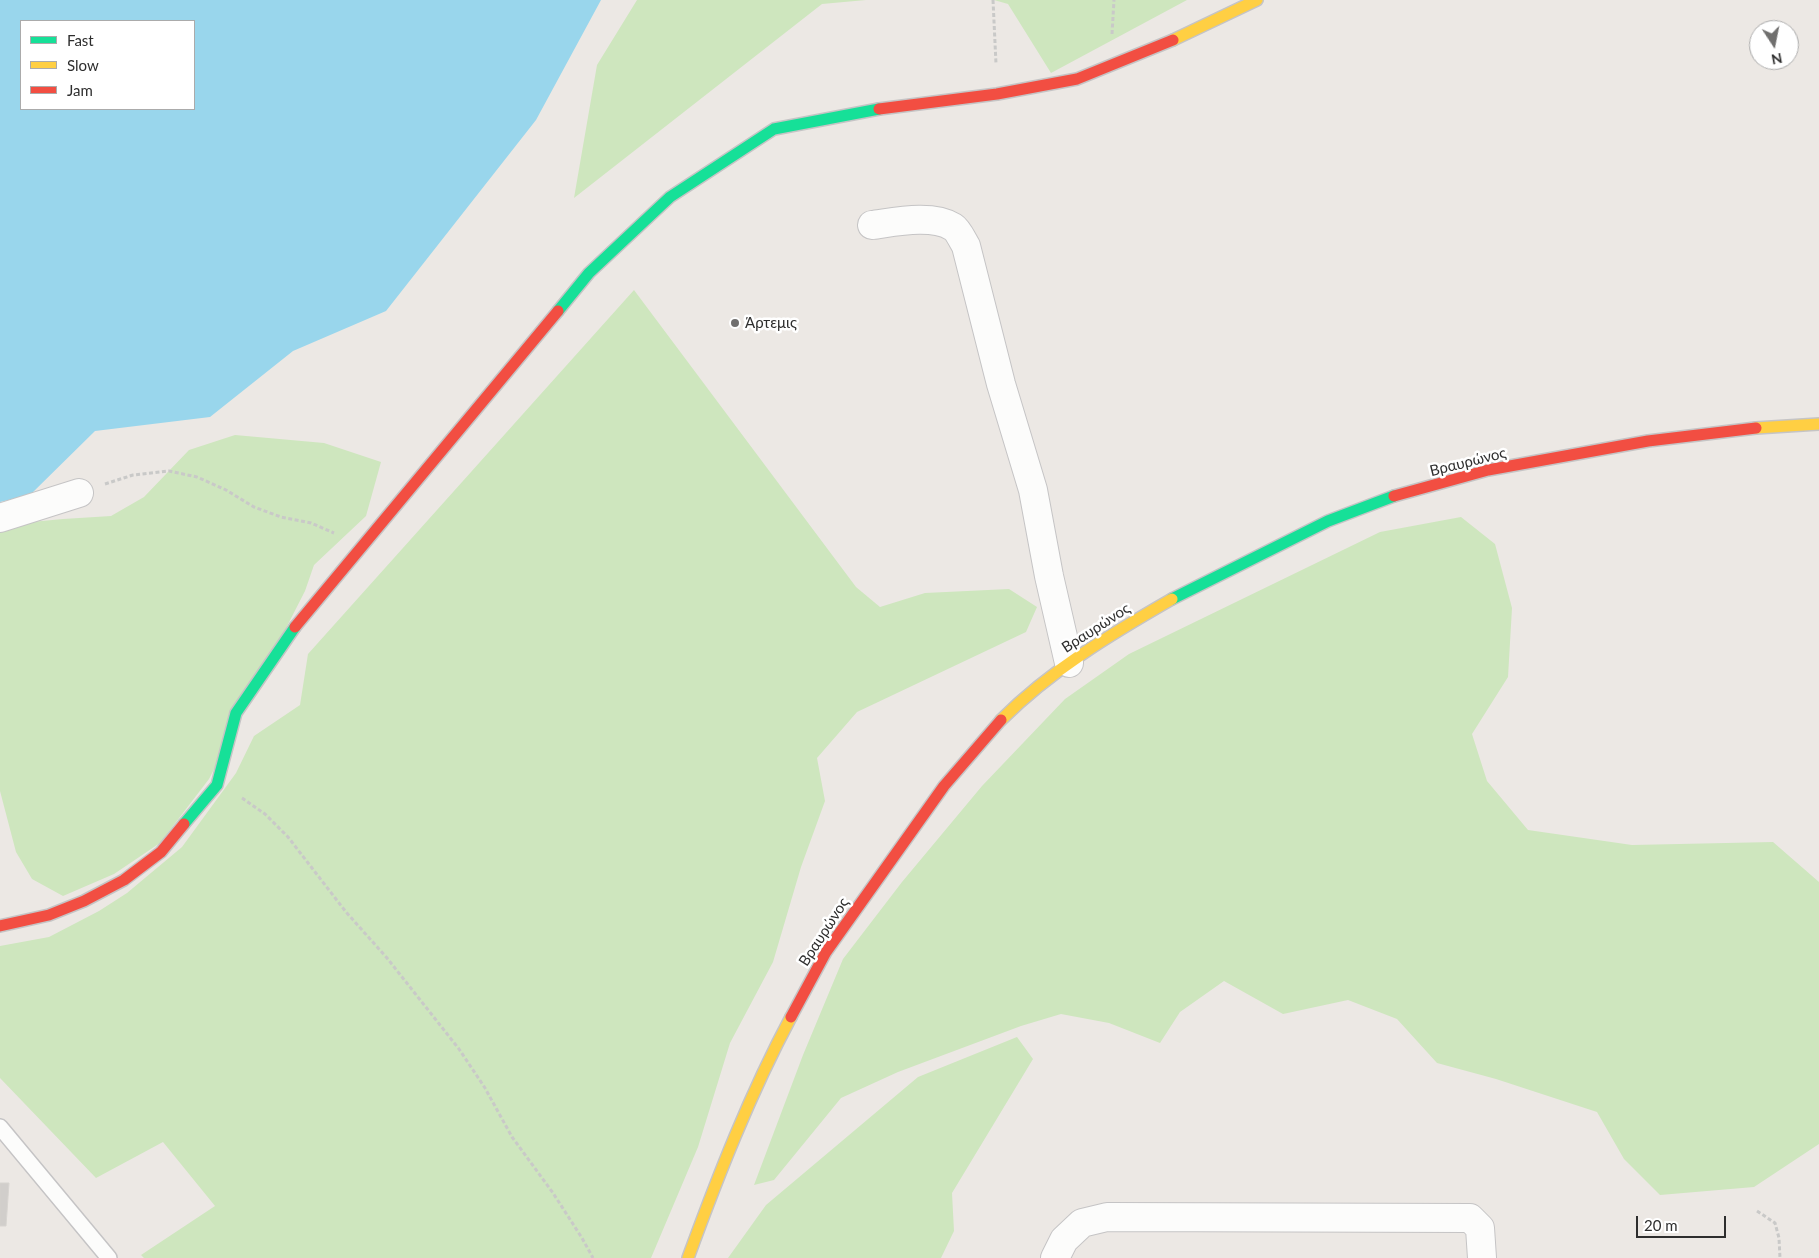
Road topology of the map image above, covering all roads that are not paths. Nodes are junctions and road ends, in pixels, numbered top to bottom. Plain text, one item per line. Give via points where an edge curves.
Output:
1 (1257, 0) edge
2 (872, 225) dead end
3 (1819, 424) edge
4 (79, 493) road end
5 (0, 518) edge
6 (1068, 663) junction
7 (0, 926) edge
8 (0, 1128) edge
9 (110, 1258) edge
10 (688, 1258) edge
11 (1054, 1258) edge
12 (1482, 1258) edge

1 - 7 street via 1181,37 1077,79 997,94 887,107 774,129 670,197 589,273 289,634 236,713 217,785 161,852 124,880 84,901 49,915
2 - 6 street via 936,221 954,228 966,246 1001,384 1033,490
3 - 6 street, Βραυρώνος via 1742,429 1648,441 1488,470 1396,496 1328,521 1177,596 1107,636
4 - 5 street
6 - 10 street, Βραυρώνος via 1002,720 944,786 826,952 775,1048 715,1184
8 - 9 lane
11 - 12 street via 1064,1240 1082,1223 1108,1217 1147,1217 1470,1218 1480,1228

